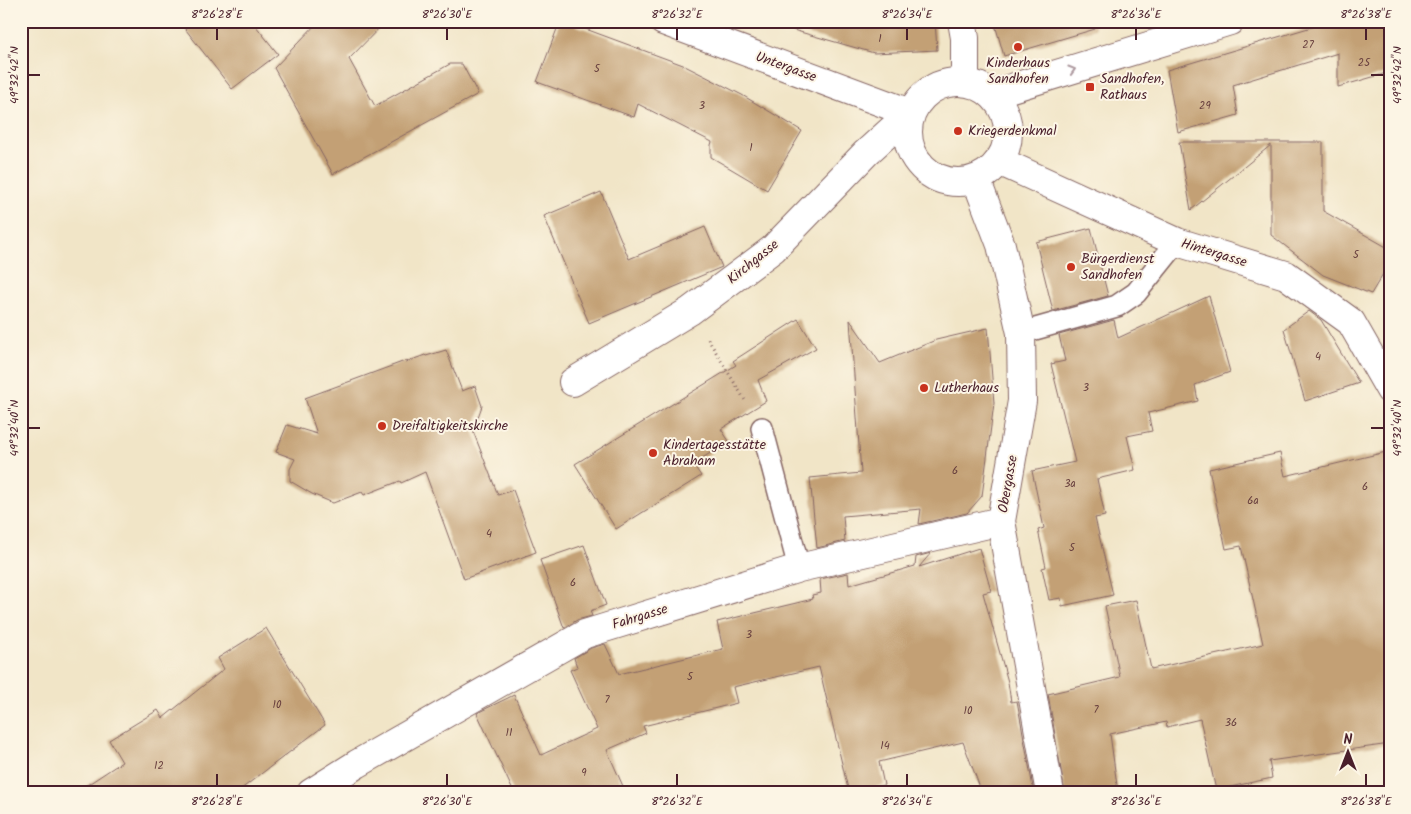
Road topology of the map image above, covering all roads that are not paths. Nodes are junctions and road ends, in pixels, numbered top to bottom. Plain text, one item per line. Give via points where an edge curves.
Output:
1 (663, 21) edge
2 (962, 21) edge
3 (1230, 21) edge
4 (965, 82) junction
5 (992, 94) junction
6 (910, 113) junction
7 (999, 161) junction
8 (976, 179) junction
9 (1177, 242) junction
10 (1021, 333) junction
11 (573, 382) dead end
12 (1390, 390) edge
13 (762, 428) road end
14 (1001, 521) junction
15 (799, 568) junction
16 (311, 793) edge
17 (1050, 793) edge

1 - 6 street, Untergasse
2 - 4 street
5 -> 3 street
4 - 5 street
4 - 6 street via 948,82 932,88
5 - 7 street via 1007,119 1006,148
6 - 8 street via 908,143 922,167 948,181
6 - 11 street, Kirchgasse via 773,249 690,311
7 - 8 street
7 - 9 street, Hintergasse
8 - 10 street, Obergasse via 1001,245
9 - 10 lane via 1136,293 1117,306
9 - 12 street, Hintergasse via 1286,276 1351,322
10 - 14 street, Obergasse via 1022,401
13 - 15 lane
14 - 15 street, Fahrgasse
14 - 17 street, Obergasse
15 - 16 street, Fahrgasse via 585,634

